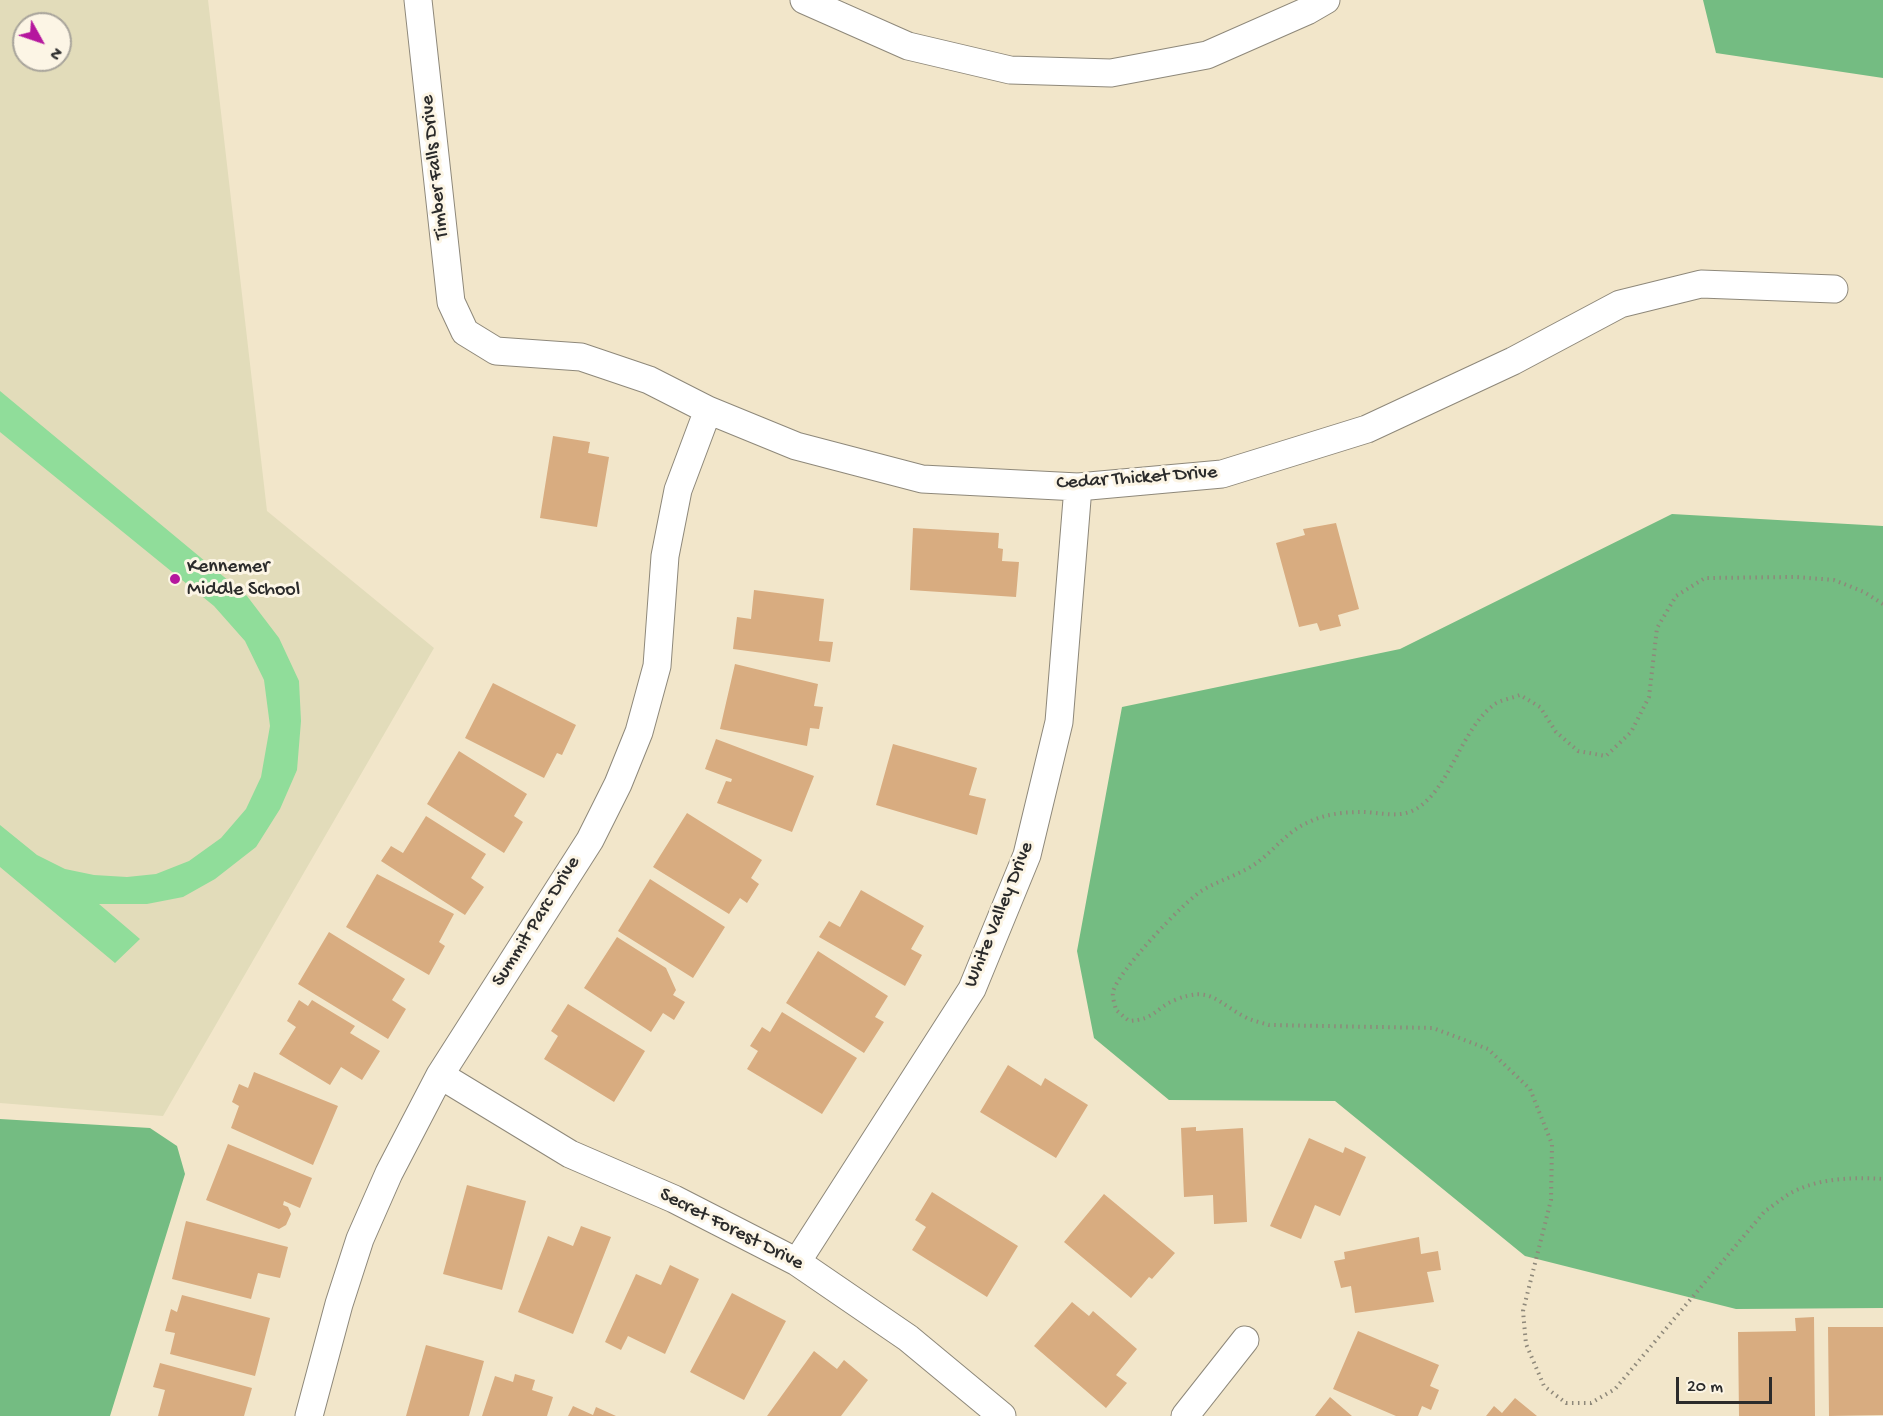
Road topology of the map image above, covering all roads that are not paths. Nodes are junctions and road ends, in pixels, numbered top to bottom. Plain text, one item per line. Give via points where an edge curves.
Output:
1 (418, 0) edge
2 (804, 0) edge
3 (1326, 0) edge
4 (1834, 289) dead end
5 (465, 332) joint
6 (708, 410) junction
7 (1078, 486) junction
8 (440, 1075) junction
9 (797, 1262) junction
10 (1245, 1340) dead end
11 (309, 1416) edge
12 (1002, 1416) edge
13 (1185, 1416) edge

1 - 5 street, Timber Falls Drive via 451,302
2 - 3 street via 908,46 1010,70 1111,73 1207,55
4 - 7 street, Cedar Thicket Drive via 1701,284 1620,304 1513,361 1367,429 1222,474
5 - 6 street, Cedar Thicket Drive via 496,351 581,357 649,380
6 - 7 street, Cedar Thicket Drive via 796,446 922,479
6 - 8 street, Summit Parc Drive via 678,490 665,556 657,666 639,732 590,840
7 - 9 street, White Valley Drive via 1059,722 1027,855 972,989
8 - 9 street, Secret Forest Drive via 570,1154 674,1199
8 - 11 street, Summit Parc Drive via 360,1239
9 - 12 street, Secret Forest Drive via 908,1338
10 - 13 street

